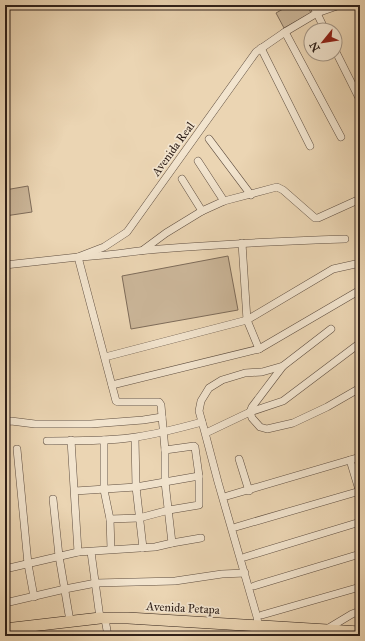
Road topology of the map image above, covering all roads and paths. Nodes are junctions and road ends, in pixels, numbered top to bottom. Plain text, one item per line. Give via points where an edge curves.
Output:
1 (313, 5) edge
2 (340, 5) edge
3 (317, 13) junction
4 (321, 22) edge
5 (285, 32) junction
6 (261, 48) junction
7 (341, 62) edge
8 (360, 100) edge
9 (341, 137) dead end
10 (209, 139) dead end
11 (310, 146) dead end
12 (198, 161) dead end
13 (182, 179) dead end
14 (251, 195) junction
15 (360, 198) edge
16 (224, 201) junction
17 (202, 211) junction
18 (345, 240) dead end
19 (242, 243) junction
20 (143, 250) junction
21 (78, 257) junction
22 (360, 262) edge
23 (5, 265) edge
24 (360, 290) edge
25 (247, 320) junction
26 (331, 329) dead end
27 (360, 343) edge
28 (259, 349) junction
29 (105, 357) junction
30 (283, 366) junction
31 (112, 385) junction
32 (360, 388) edge
33 (250, 412) junction
34 (162, 417) junction
35 (5, 422) edge
36 (202, 422) junction
37 (163, 432) junction
38 (208, 432) dead end
39 (135, 438) junction
40 (71, 440) junction
41 (104, 440) junction
42 (47, 441) dead end
43 (17, 449) dead end
44 (165, 450) junction
45 (360, 457) edge
46 (239, 459) dead end
47 (350, 460) junction
48 (199, 476) junction
49 (165, 482) junction
50 (136, 487) junction
51 (104, 490) junction
52 (249, 490) junction
53 (75, 492) junction
54 (360, 492) edge
55 (227, 496) dead end
56 (53, 499) dead end
57 (169, 510) junction
58 (139, 518) junction
59 (110, 519) junction
60 (360, 522) edge
61 (236, 527) dead end
62 (201, 538) dead end
63 (172, 543) junction
64 (143, 548) junction
65 (111, 549) junction
66 (78, 552) junction
67 (91, 552) junction
68 (360, 554) edge
69 (59, 556) junction
70 (245, 557) dead end
71 (28, 564) junction
72 (5, 568) edge
73 (245, 573) junction
74 (96, 583) junction
75 (254, 586) dead end
76 (360, 587) edge
77 (65, 589) junction
78 (34, 597) junction
79 (5, 603) edge
80 (360, 611) edge
81 (103, 619) junction
82 (260, 620) junction
83 (70, 621) junction
84 (5, 629) edge
85 (325, 630) junction
86 (268, 631) edge
87 (360, 632) edge
88 (108, 636) edge

1 - 3 street
2 - 3 street, Avenida Real
3 - 4 street
3 - 5 street, Avenida Real
5 - 6 street, Avenida Real
5 - 9 street
6 - 11 street
6 - 21 street, Avenida Real via 127,232 104,247
7 - 8 street
10 - 14 street
12 - 16 street
13 - 17 street
14 - 15 street via 279,187 313,217 318,218
14 - 16 street
16 - 17 street
17 - 20 street
18 - 19 street
19 - 20 street
19 - 25 street
20 - 21 street via 99,257
21 - 23 street, Avenida Real
21 - 29 street
22 - 25 street via 333,269
24 - 28 street
25 - 28 street
25 - 29 street
26 - 30 street
27 - 33 street via 283,401
28 - 31 street
29 - 31 street
30 - 33 street
30 - 36 street via 233,376 209,388 201,401 199,411
31 - 34 street via 117,402 159,402
32 - 33 street via 293,423 260,427
33 - 38 street
34 - 35 street via 91,424
34 - 37 street
36 - 37 street
36 - 73 street
37 - 39 street
37 - 44 street
39 - 41 street
39 - 50 street
40 - 41 street
40 - 42 street
40 - 53 street
41 - 51 street
43 - 71 street
44 - 48 street via 194,446
44 - 49 street
45 - 47 street
46 - 52 street
47 - 52 street
47 - 54 street
48 - 49 street
48 - 57 street via 199,505
49 - 50 street
49 - 57 street
50 - 51 street
50 - 58 street
51 - 53 street
51 - 59 street
52 - 55 street
53 - 66 street
54 - 61 street
56 - 69 street
57 - 58 street
57 - 63 street
58 - 59 street
58 - 64 street
59 - 65 street
60 - 70 street
62 - 63 street
63 - 64 street
64 - 65 street
65 - 67 street
66 - 67 street
66 - 69 street
67 - 74 street
68 - 75 street
69 - 71 street
69 - 77 street
71 - 72 street
71 - 78 street
73 - 74 street via 175,581
73 - 82 street
74 - 77 street
74 - 81 street
76 - 82 street
77 - 78 street
77 - 83 street
78 - 79 street
80 - 85 street
81 - 82 main road, Avenida Petapa
81 - 83 main road, Avenida Petapa
81 - 88 street
82 - 86 main road, Avenida Petapa
83 - 84 main road, Avenida Petapa
85 - 86 main road, Avenida Petapa
85 - 87 main road, Avenida Petapa

